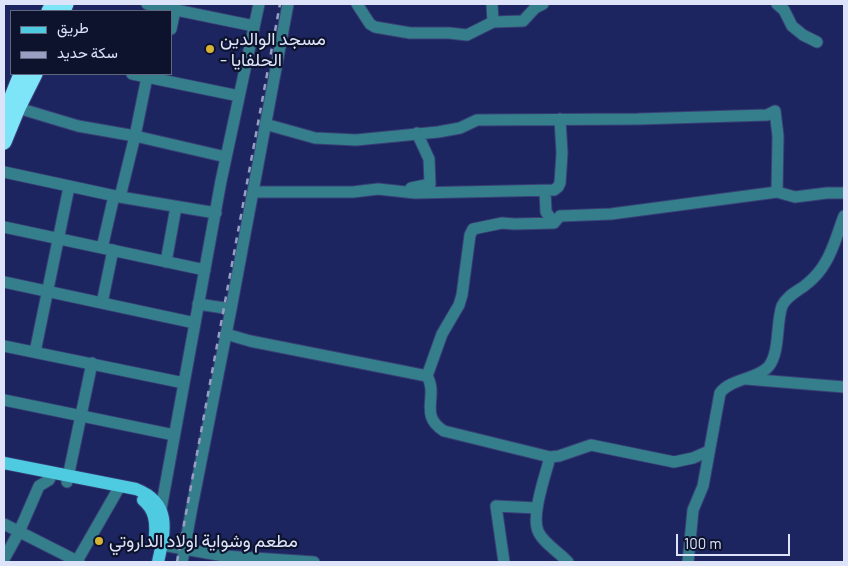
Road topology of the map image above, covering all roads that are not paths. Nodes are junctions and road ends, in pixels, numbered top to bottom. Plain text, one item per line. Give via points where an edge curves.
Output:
1 (147, 4) edge
2 (258, 4) edge
3 (288, 4) edge
4 (357, 4) edge
5 (492, 4) edge
6 (543, 4) edge
7 (777, 4) edge
8 (170, 7) edge
9 (493, 22) junction
10 (254, 26) junction
11 (817, 42) dead end
12 (21, 75) edge
13 (34, 75) edge
14 (137, 75) edge
15 (160, 76) edge
16 (147, 77) junction
17 (239, 96) junction
18 (18, 108) junction
19 (4, 116) edge
20 (560, 119) junction
21 (265, 124) junction
22 (417, 134) junction
23 (135, 136) junction
24 (4, 142) edge
25 (226, 157) junction
26 (4, 172) edge
27 (69, 186) junction
28 (397, 191) junction
29 (545, 191) junction
30 (254, 192) junction
31 (777, 192) junction
32 (844, 193) edge
33 (117, 196) junction
34 (176, 207) junction
35 (216, 214) junction
36 (844, 216) edge
37 (554, 222) junction
38 (4, 227) edge
39 (58, 238) junction
40 (107, 249) junction
41 (166, 262) junction
42 (205, 270) junction
43 (4, 282) edge
44 (46, 292) junction
45 (102, 303) junction
46 (198, 304) junction
47 (231, 309) junction
48 (195, 323) junction
49 (226, 334) junction
50 (4, 346) edge
51 (35, 352) junction
52 (92, 363) junction
53 (427, 376) junction
54 (743, 379) junction
55 (184, 383) junction
56 (844, 387) edge
57 (4, 400) edge
58 (81, 416) junction
59 (174, 435) junction
60 (709, 451) junction
61 (550, 457) junction
62 (4, 464) edge
63 (4, 470) edge
64 (50, 477) junction
65 (67, 479) junction
66 (119, 489) junction
67 (537, 508) junction
68 (157, 512) junction
69 (4, 524) edge
70 (19, 532) junction
71 (162, 546) junction
72 (184, 550) junction
73 (4, 559) edge
74 (78, 562) edge
75 (150, 562) edge
76 (158, 562) edge
77 (182, 562) edge
78 (314, 562) edge
79 (504, 562) edge
80 (568, 562) edge
81 (688, 562) edge

1 - 8 street
2 - 10 street
3 - 21 street
4 - 9 street via 375,27 410,33 467,35
5 - 9 street
6 - 9 street via 523,20
7 - 11 street via 792,26
8 - 10 street
10 - 17 street
12 - 19 highway
13 - 18 highway
14 - 16 street
15 - 16 street
15 - 17 street
16 - 23 street
17 - 25 street
18 - 23 street via 78,126
18 - 24 highway
20 - 22 street via 477,120 460,128
20 - 29 street via 560,183 554,190
20 - 31 street via 767,115 775,111
21 - 22 street via 315,138 342,140
21 - 30 street
22 - 28 street via 429,160 430,184
23 - 25 street
23 - 33 street
25 - 35 street
26 - 27 street
27 - 33 street
27 - 39 street
28 - 29 street
28 - 30 street
29 - 37 street via 546,212
30 - 47 street
31 - 32 street via 795,197
31 - 37 street via 611,214 560,216
33 - 34 street
33 - 40 street
34 - 35 street
34 - 41 street
35 - 42 street
36 - 54 street via 826,262 782,306 771,363 766,369
37 - 53 street via 502,222 473,228 462,296 442,334
38 - 39 street
39 - 40 street
39 - 44 street
40 - 41 street
40 - 45 street
41 - 42 street
42 - 46 street
43 - 44 street
44 - 45 street
44 - 51 street
45 - 48 street
46 - 47 street
46 - 48 street
47 - 49 street
48 - 55 street
49 - 53 street
49 - 72 street
50 - 51 street
51 - 52 street
52 - 55 street
52 - 58 street
53 - 61 street via 430,384 429,413 436,426 444,431
54 - 56 street
54 - 60 street via 720,393
55 - 59 street
57 - 58 street
58 - 59 street
58 - 65 street
59 - 68 street
60 - 61 street via 674,462 591,445
60 - 81 street via 702,492 694,510
61 - 67 street
62 - 64 main road
63 - 64 main road
64 - 65 main road
64 - 70 street via 40,486
65 - 66 main road
66 - 68 main road via 144,492 155,500
66 - 74 street
67 - 79 street via 496,506
67 - 80 street via 538,532
68 - 71 main road via 164,526
68 - 75 main road
69 - 70 street
70 - 73 street
70 - 74 street
71 - 72 street
71 - 76 main road
72 - 77 street
72 - 78 street

